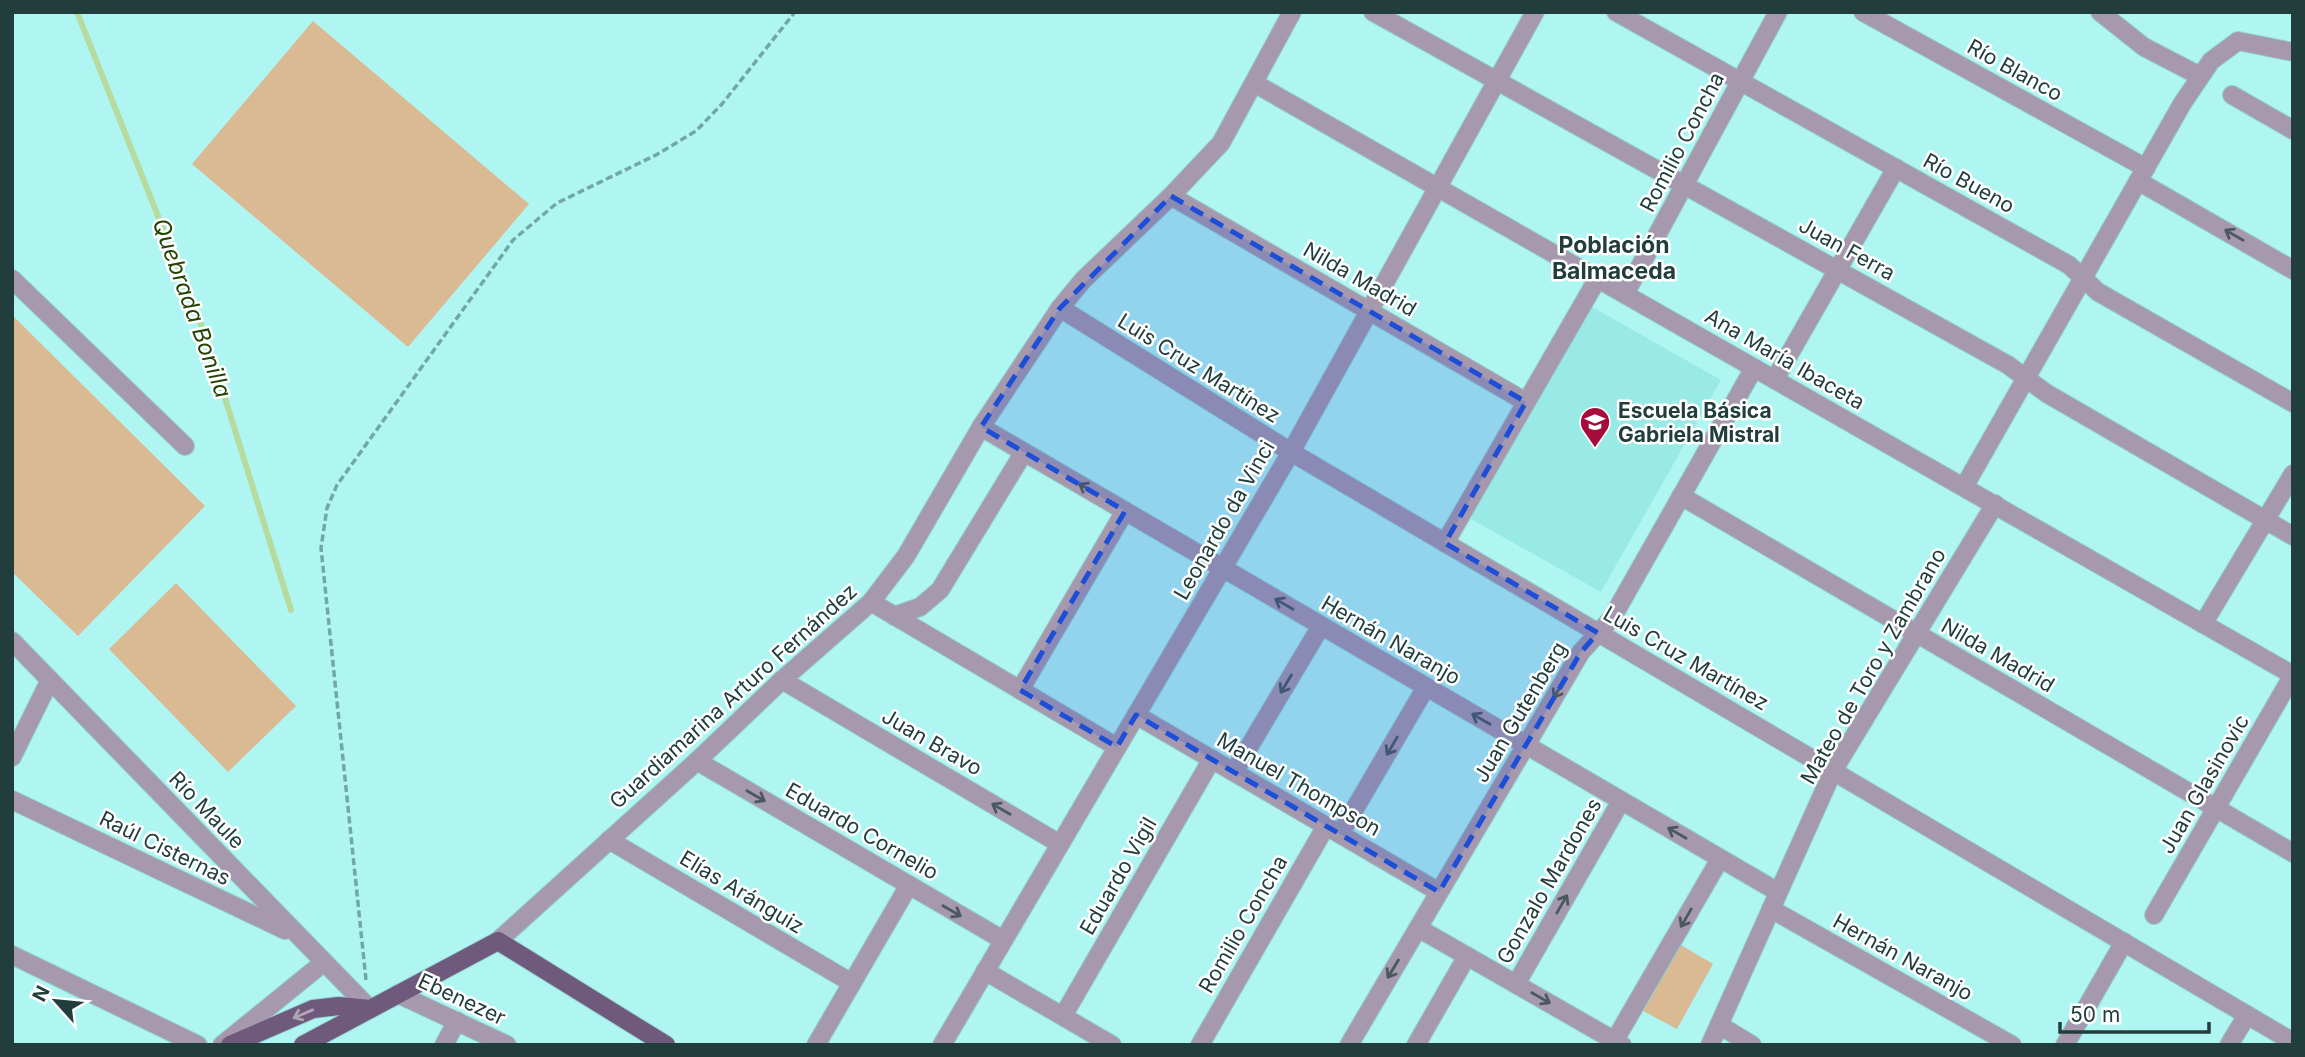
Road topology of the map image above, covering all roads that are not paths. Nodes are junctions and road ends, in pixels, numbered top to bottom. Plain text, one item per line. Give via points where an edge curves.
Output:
1 (1292, 12) edge
2 (1373, 12) edge
3 (1535, 12) edge
4 (1616, 12) edge
5 (1778, 12) edge
6 (1863, 12) edge
7 (2100, 12) edge
8 (2293, 52) edge
9 (2200, 76) junction
10 (1497, 81) junction
11 (1741, 82) junction
12 (1254, 83) junction
13 (2232, 95) dead end
14 (2293, 130) edge
15 (1896, 168) junction
16 (2142, 174) junction
17 (1685, 185) junction
18 (1438, 187) junction
19 (1171, 196) junction
20 (1838, 270) junction
21 (2293, 270) edge
22 (1598, 278) junction
23 (2083, 278) junction
24 (12, 279) edge
25 (1625, 294) junction
26 (1059, 308) junction
27 (1369, 311) junction
28 (1754, 368) junction
29 (2026, 378) junction
30 (1774, 379) junction
31 (1526, 402) junction
32 (2293, 403) edge
33 (981, 427) junction
34 (185, 446) dead end
35 (1024, 452) junction
36 (1290, 452) junction
37 (2293, 474) edge
38 (1964, 487) junction
39 (1681, 496) junction
40 (1994, 504) junction
41 (1125, 511) junction
42 (2266, 520) junction
43 (2293, 536) edge
44 (1445, 543) junction
45 (1222, 568) junction
46 (872, 602) junction
47 (894, 616) junction
48 (2203, 624) junction
49 (1321, 626) junction
50 (1598, 633) junction
51 (1916, 634) junction
52 (12, 641) edge
53 (2293, 676) edge
54 (50, 680) junction
55 (782, 680) junction
56 (1426, 687) junction
57 (1020, 690) junction
58 (1136, 715) junction
59 (1526, 745) junction
60 (1117, 747) junction
61 (12, 757) edge
62 (1212, 759) junction
63 (697, 761) junction
64 (1833, 771) junction
65 (1234, 772) junction
66 (12, 800) edge
67 (1621, 801) junction
68 (2216, 808) junction
69 (1333, 830) junction
70 (609, 840) junction
71 (1060, 844) junction
72 (2293, 853) edge
73 (1720, 859) junction
74 (909, 885) junction
75 (1439, 892) junction
76 (1775, 900) junction
77 (2154, 915) dead end
78 (1418, 928) junction
79 (297, 937) junction
80 (1003, 940) junction
81 (498, 941) junction
82 (2124, 942) junction
83 (12, 955) edge
84 (1467, 956) junction
85 (323, 963) junction
86 (985, 971) junction
87 (852, 983) junction
88 (1516, 984) junction
89 (398, 994) junction
90 (369, 1009) junction
91 (2247, 1015) junction
92 (1063, 1016) junction
93 (457, 1021) junction
94 (1719, 1026) junction
95 (1357, 1042) edge
96 (2293, 1042) edge
97 (1618, 1043) edge
98 (1110, 1044) edge
99 (198, 1045) edge
100 (222, 1045) edge
101 (230, 1045) edge
102 (303, 1045) edge
103 (444, 1045) edge
104 (507, 1045) edge
105 (666, 1045) edge
106 (816, 1045) edge
107 (942, 1045) edge
108 (1200, 1045) edge
109 (1416, 1045) edge
110 (1710, 1045) edge
111 (1752, 1045) edge
112 (2012, 1045) edge
113 (2065, 1045) edge
114 (2229, 1045) edge

1 - 12 street, Guardiamarina Arturo Fernández
2 - 10 street, Juan Ferra
3 - 10 street, Leonardo da Vinci
4 - 11 street, Río Bueno
5 - 11 street, Romilio Concha
6 - 16 street, Río Blanco
7 - 9 street via 2144,47
8 - 9 street via 2238,41 2211,61
9 - 16 street
10 - 17 street, Juan Ferra
10 - 18 street, Leonardo da Vinci
11 - 15 street, Río Bueno
11 - 17 street, Romilio Concha
12 - 18 street, Ana María Ibaceta
12 - 19 street, Guardiamarina Arturo Fernández via 1221,143
13 - 14 street
15 - 20 street
15 - 23 street, Río Bueno via 2069,265
21 -> 16 street, Río Blanco
16 - 23 street
17 - 20 street, Juan Ferra
17 - 25 street, Romilio Concha
18 - 22 street, Ana María Ibaceta
18 - 27 street, Leonardo da Vinci
19 - 26 street, Guardiamarina Arturo Fernández
19 - 27 street, Nilda Madrid
20 - 29 street, Juan Ferra
20 - 30 street
22 - 25 street, Ana María Ibaceta
22 - 31 street
23 - 29 street
23 - 32 street, Río Bueno via 2098,292
24 - 34 street
25 - 28 street, Ana María Ibaceta
26 - 33 street, Guardiamarina Arturo Fernández
26 - 36 street, Luis Cruz Martínez
27 - 31 street, Nilda Madrid
27 - 36 street, Leonardo da Vinci
28 - 30 street, Ana María Ibaceta
28 - 39 street, Juan Gutenberg
29 - 38 street
29 - 42 street, Juan Ferra
30 - 38 street, Ana María Ibaceta
31 - 44 street
33 - 35 street, Hernán Naranjo
33 - 46 street, Guardiamarina Arturo Fernández via 906,556
41 -> 35 street, Hernán Naranjo
35 - 47 street via 940,590 920,607
36 - 44 street, Luis Cruz Martínez
36 - 45 street, Leonardo da Vinci
37 - 42 street
38 - 40 street, Ana María Ibaceta
39 - 50 street, Juan Gutenberg via 1612,618
39 - 51 street, Nilda Madrid
40 - 48 street, Ana María Ibaceta
40 - 51 street, Mateo de Toro y Zambrano
41 - 45 street, Hernán Naranjo
41 - 57 street
42 - 43 street, Juan Ferra
42 - 48 street
44 - 50 street, Luis Cruz Martínez
49 -> 45 street, Hernán Naranjo
45 - 58 street, Leonardo da Vinci
46 - 47 street
46 - 55 street, Guardiamarina Arturo Fernández
47 - 57 street
48 - 53 street, Ana María Ibaceta
49 - 56 street, Hernán Naranjo
49 -> 65 street
50 -> 59 street, Juan Gutenberg via 1581,652
50 - 64 street, Luis Cruz Martínez
51 - 64 street, Mateo de Toro y Zambrano
51 - 68 street, Nilda Madrid
52 - 54 street, Río Maule
53 - 68 street, Juan Glasinovic
54 - 61 street
54 - 79 street, Río Maule
55 - 63 street, Guardiamarina Arturo Fernández
71 -> 55 street, Juan Bravo
59 -> 56 street, Hernán Naranjo
56 -> 69 street, Romilio Concha
57 - 60 street
58 - 60 street, Leonardo da Vinci
58 - 62 street, Manuel Thompson
59 - 67 street, Hernán Naranjo
59 - 75 street, Juan Gutenberg
60 - 71 street, Leonardo da Vinci
62 - 65 street, Manuel Thompson
62 - 92 street, Eduardo Vigil
63 - 70 street, Guardiamarina Arturo Fernández
63 -> 74 street, Eduardo Cornelio
64 - 76 street, Mateo de Toro y Zambrano
64 - 82 street, Luis Cruz Martínez
65 - 69 street, Manuel Thompson
66 - 79 street, Raúl Cisternas
73 -> 67 street, Hernán Naranjo
88 -> 67 street, Gonzalo Mardones
68 - 72 street, Nilda Madrid
68 - 77 street, Juan Glasinovic
69 - 75 street, Manuel Thompson
69 - 108 street, Romilio Concha
70 - 81 street, Guardiamarina Arturo Fernández
70 - 87 street, Elías Aránguiz
71 - 80 street, Leonardo da Vinci
73 - 76 street, Hernán Naranjo
73 -> 97 street
74 -> 80 street, Eduardo Cornelio
74 - 87 street
75 - 78 street, Juan Gutenberg
76 - 94 street, Mateo de Toro y Zambrano
76 - 112 street, Hernán Naranjo
78 - 84 street
78 -> 95 street, Juan Gutenberg
79 - 85 street, Río Maule
80 - 86 street, Leonardo da Vinci
81 - 89 main road, Guardiamarina Arturo Fernández
81 - 105 main road
82 - 91 street, Luis Cruz Martínez
82 - 113 street
83 - 99 street
84 - 88 street
84 - 109 street
85 - 90 street, Río Maule
85 - 100 street
86 - 92 street
86 - 107 street, Leonardo da Vinci
87 - 106 street
88 -> 97 street
89 - 90 main road, Guardiamarina Arturo Fernández
89 - 93 street, Ebenezer
90 -> 101 main road via 313,1009
90 - 102 main road, Guardiamarina Arturo Fernández
91 - 96 street, Luis Cruz Martínez
91 - 114 street
92 - 98 street
93 - 103 street
93 - 104 street, Ebenezer
94 - 110 street, Mateo de Toro y Zambrano
94 - 111 street

